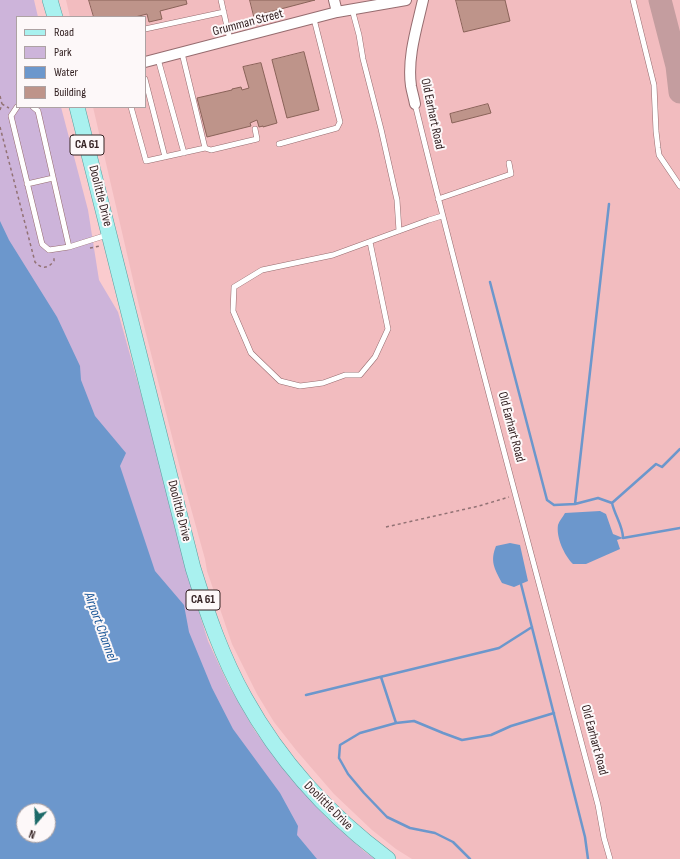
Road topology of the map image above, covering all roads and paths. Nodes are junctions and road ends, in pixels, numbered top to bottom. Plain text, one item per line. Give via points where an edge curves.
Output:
1 (50, 0) edge
2 (221, 0) edge
3 (334, 0) edge
4 (406, 0) edge
5 (423, 0) edge
6 (633, 0) edge
7 (352, 9) junction
8 (224, 12) junction
9 (337, 12) junction
10 (55, 16) edge
11 (314, 19) junction
12 (146, 29) edge
13 (230, 41) junction
14 (182, 53) junction
15 (158, 59) junction
16 (146, 62) edge
17 (146, 83) edge
18 (0, 96) edge
19 (2, 104) junction
20 (415, 104) joint
21 (34, 108) edge
22 (77, 108) edge
23 (131, 108) edge
24 (15, 109) edge
25 (0, 110) edge
26 (255, 129) dead end
27 (279, 144) dead end
28 (205, 148) junction
29 (184, 153) junction
30 (164, 157) junction
31 (509, 162) dead end
32 (53, 178) junction
33 (27, 184) junction
34 (680, 186) edge
35 (438, 199) junction
36 (442, 216) junction
37 (400, 231) junction
38 (109, 234) junction
39 (370, 242) junction
40 (69, 247) junction
41 (515, 496) junction
42 (386, 527) dead end
43 (388, 859) edge
44 (610, 859) edge

1 - 10 main road
2 - 8 lane
3 - 9 street
4 - 7 street, Grumman Street
5 - 20 street, Old Earhart Road via 410,69
6 - 34 lane via 654,85 658,148
7 - 9 street, Grumman Street
7 - 37 lane via 397,200
8 - 12 lane
8 - 13 lane
9 - 11 street, Grumman Street
11 - 13 street, Grumman Street
11 - 27 lane via 340,122 337,128
13 - 14 street, Grumman Street
14 - 15 street, Grumman Street
14 - 28 lane
15 - 16 street, Grumman Street
15 - 29 lane
17 - 30 lane
18 - 19 path
19 - 24 path
19 - 25 path
20 - 35 lane, Old Earhart Road
21 - 32 lane via 38,111
22 - 38 main road, Doolittle Drive / CA 61
23 - 30 lane via 146,161
24 - 33 lane via 11,116
26 - 28 lane via 257,139 211,150
28 - 29 lane
29 - 30 lane
31 - 35 lane via 511,174
32 - 33 lane
32 - 40 lane
33 - 40 lane via 42,244 49,250
35 - 36 lane, Old Earhart Road
36 - 37 lane
36 - 41 lane, Old Earhart Road
37 - 39 lane
38 - 40 lane
38 - 43 main road, Doolittle Drive / CA 61 via 193,568 229,668 245,699 284,758 343,822
39 - 39 lane via 333,255 262,270 234,287 233,311 251,353 280,381 300,386 323,383 345,375 360,375 375,357 388,329
41 - 42 path
41 - 44 lane, Old Earhart Road via 598,805

